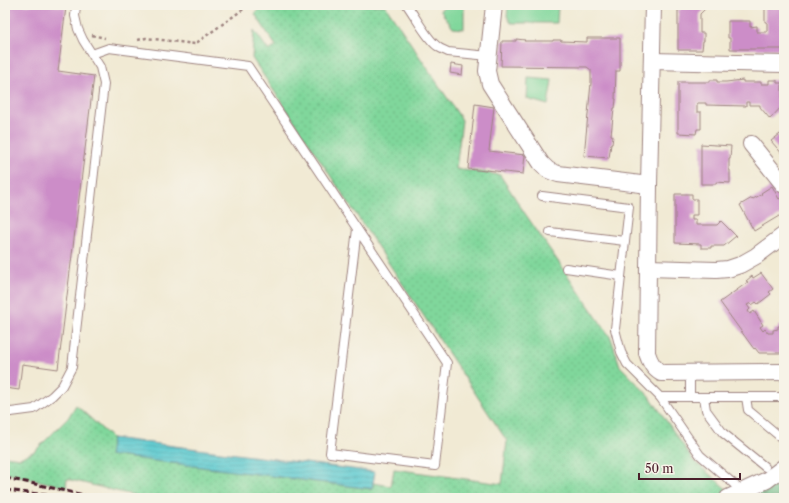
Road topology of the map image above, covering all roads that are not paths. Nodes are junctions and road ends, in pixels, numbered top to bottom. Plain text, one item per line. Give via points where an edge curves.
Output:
1 (76, 5) edge
2 (407, 5) edge
3 (494, 5) edge
4 (653, 5) edge
5 (92, 54) junction
6 (489, 56) junction
7 (652, 62) junction
8 (784, 64) edge
9 (751, 144) dead end
10 (649, 185) junction
11 (784, 185) edge
12 (542, 196) dead end
13 (357, 229) junction
14 (550, 232) dead end
15 (784, 236) edge
16 (625, 241) junction
17 (566, 268) dead end
18 (648, 268) junction
19 (621, 276) junction
20 (784, 372) edge
21 (690, 373) junction
22 (660, 397) junction
23 (690, 397) junction
24 (704, 397) junction
25 (746, 397) junction
26 (784, 397) edge
27 (5, 411) edge
28 (784, 440) edge
29 (765, 467) dead end
30 (784, 467) edge
31 (731, 492) edge

1 - 5 lane via 75,16 80,33
2 - 6 lane via 430,40 442,50
3 - 6 street
4 - 7 street
5 - 13 lane via 109,48 248,66
5 - 27 lane via 100,67 104,84 72,367 62,386 34,409
6 - 10 street via 487,71 490,84 548,170 558,174
7 - 8 street
7 - 10 street
9 - 11 street
10 - 18 street
12 - 16 lane via 628,208
13 - 13 lane via 330,453 435,466 447,363
14 - 16 lane
15 - 18 street via 756,256 728,269
16 - 19 lane
17 - 19 lane
18 - 21 street via 647,353 650,362 661,373
19 - 22 lane via 615,329 621,352 627,364
20 - 21 street
21 - 23 lane
22 - 23 lane
22 - 31 lane via 700,455
23 - 24 lane
24 - 25 lane
24 - 29 lane via 706,410 722,433
25 - 26 lane
25 - 28 lane via 748,410
30 - 31 street via 768,480

